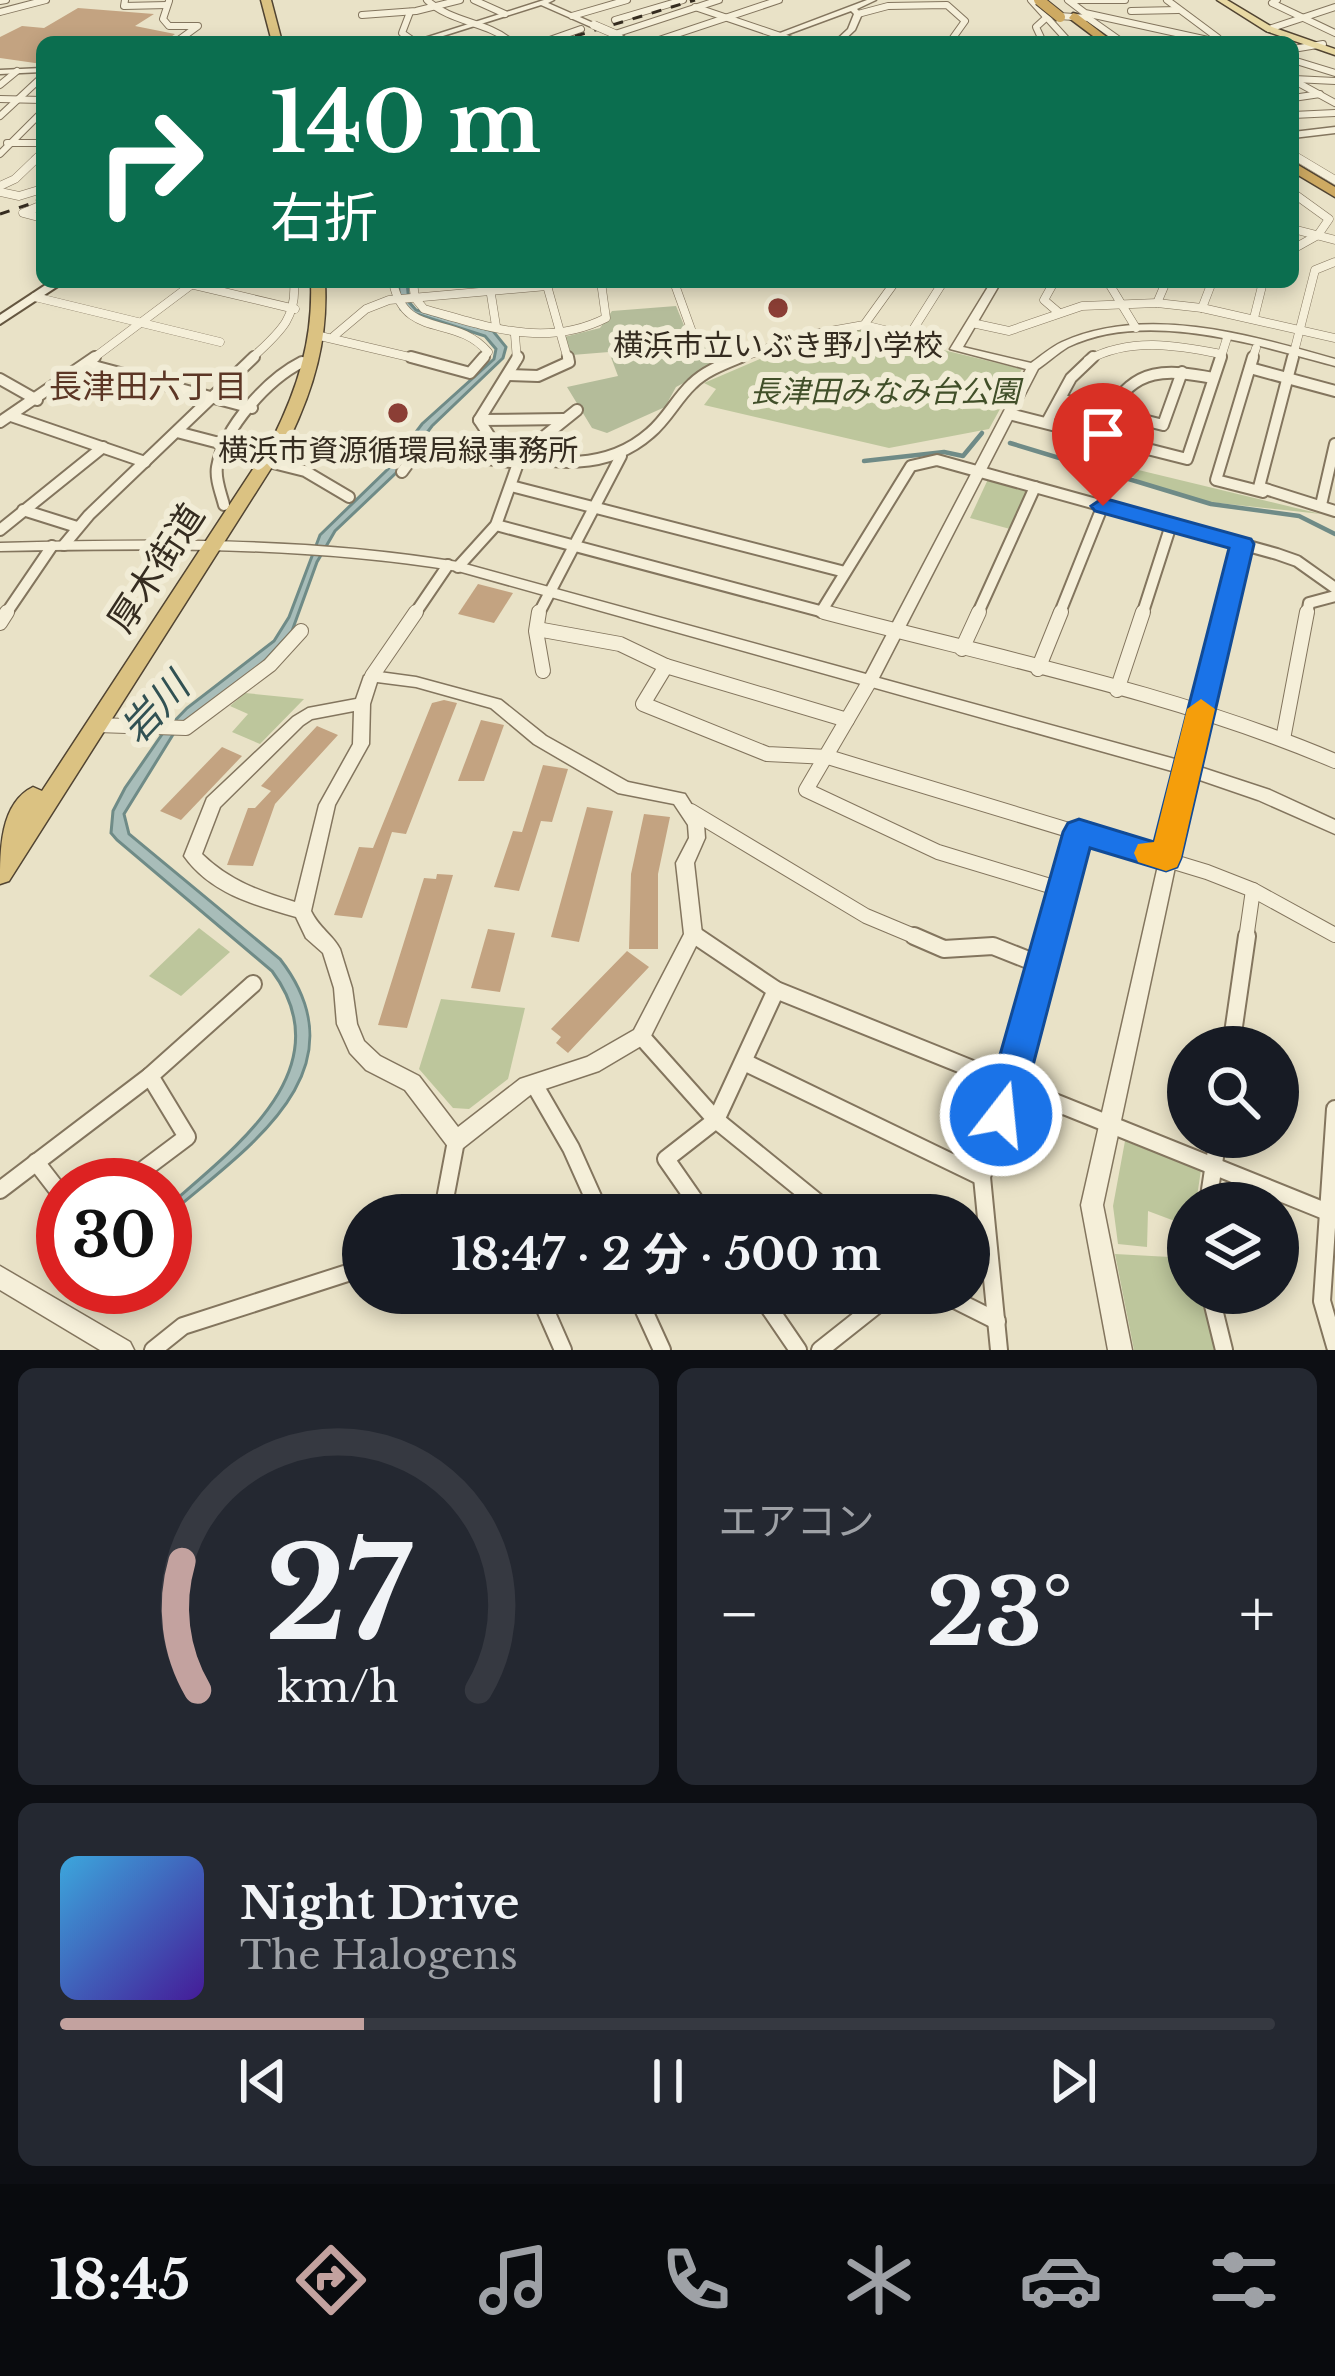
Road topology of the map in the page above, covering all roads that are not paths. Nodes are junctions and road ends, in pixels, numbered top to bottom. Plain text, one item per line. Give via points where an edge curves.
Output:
1 (46, 0) edge
2 (125, 0) edge
3 (262, 0) edge
4 (427, 0) edge
5 (460, 0) edge
6 (474, 0) edge
7 (627, 0) edge
8 (657, 0) edge
9 (683, 0) edge
10 (718, 0) edge
11 (744, 0) edge
12 (779, 0) edge
13 (872, 0) edge
14 (886, 0) edge
15 (1055, 0) edge
16 (1068, 0) edge
17 (1123, 0) edge
18 (1167, 0) edge
19 (1221, 0) edge
20 (1231, 0) edge
21 (1277, 0) edge
22 (543, 1) edge
23 (1034, 1) edge
24 (168, 3) edge
25 (669, 4) junction
26 (761, 6) junction
27 (694, 7) junction
28 (1335, 7) edge
29 (433, 8) junction
30 (1178, 10) junction
31 (855, 11) junction
32 (1132, 11) junction
33 (0, 12) edge
34 (410, 12) junction
35 (390, 14) junction
36 (505, 14) junction
37 (362, 15) dead end
38 (572, 16) junction
39 (1062, 16) junction
40 (724, 18) junction
41 (1299, 19) junction
42 (616, 20) dead end
43 (474, 23) junction
44 (404, 25) junction
45 (1145, 25) junction
46 (1158, 28) junction
47 (1272, 28) junction
48 (581, 29) dead end
49 (543, 31) dead end
50 (1335, 33) edge
51 (615, 34) junction
52 (184, 36) edge
53 (271, 36) edge
54 (407, 36) edge
55 (434, 36) edge
56 (504, 36) edge
57 (552, 36) edge
58 (562, 36) edge
59 (618, 36) edge
60 (671, 36) edge
61 (778, 36) joint
62 (844, 36) edge
63 (954, 36) edge
64 (1044, 36) edge
65 (1067, 36) edge
66 (1085, 36) edge
67 (1110, 36) edge
68 (1194, 36) edge
69 (1213, 36) edge
70 (1294, 36) edge
71 (1299, 38) edge
72 (1328, 48) edge
73 (1299, 62) edge
74 (17, 70) junction
75 (0, 72) edge
76 (36, 72) edge
77 (1335, 77) edge
78 (36, 79) edge
79 (1299, 80) edge
80 (1299, 83) edge
81 (0, 85) edge
82 (1320, 94) junction
83 (1299, 97) edge
84 (0, 99) edge
85 (17, 100) junction
86 (36, 100) edge
87 (1335, 103) edge
88 (1335, 112) edge
89 (1299, 115) edge
90 (0, 116) edge
91 (36, 118) edge
92 (1335, 130) edge
93 (1299, 134) edge
94 (0, 142) edge
95 (11, 143) junction
96 (36, 143) edge
97 (0, 154) edge
98 (36, 159) edge
99 (1299, 159) edge
100 (1299, 170) edge
101 (1335, 180) edge
102 (1299, 185) edge
103 (0, 189) edge
104 (1335, 193) edge
105 (36, 196) edge
106 (1299, 196) edge
107 (36, 198) edge
108 (1299, 206) edge
109 (1329, 209) edge
110 (36, 216) edge
111 (1299, 230) edge
112 (1318, 235) junction
113 (1335, 239) edge
114 (1299, 246) edge
115 (1335, 262) edge
116 (49, 288) edge
117 (184, 288) edge
118 (210, 288) edge
119 (294, 288) edge
120 (306, 288) edge
121 (319, 288) edge
122 (393, 288) edge
123 (413, 288) edge
124 (483, 288) edge
125 (490, 288) edge
126 (547, 288) edge
127 (602, 288) edge
128 (676, 288) edge
129 (882, 288) edge
130 (890, 288) edge
131 (939, 288) edge
132 (992, 288) edge
133 (1051, 288) edge
134 (1111, 288) edge
135 (1163, 288) edge
136 (1210, 288) edge
137 (1262, 288) edge
138 (886, 294) junction
139 (35, 297) junction
140 (414, 298) junction
141 (394, 300) junction
142 (1117, 302) junction
143 (1157, 303) junction
144 (1202, 308) junction
145 (295, 309) junction
146 (1058, 311) junction
147 (1254, 319) junction
148 (0, 320) edge
149 (141, 323) junction
150 (972, 323) junction
151 (864, 325) junction
152 (496, 326) junction
153 (1136, 328) junction
154 (1300, 329) junction
155 (692, 332) dead end
156 (559, 333) junction
157 (515, 335) junction
158 (327, 336) junction
159 (1227, 338) junction
160 (1335, 338) edge
161 (220, 342) dead end
162 (1256, 348) dead end
163 (1294, 352) junction
164 (1221, 354) junction
165 (302, 362) junction
166 (1335, 363) edge
167 (86, 364) junction
168 (1034, 367) junction
169 (1250, 368) junction
170 (1182, 372) junction
171 (509, 375) junction
172 (1287, 377) junction
173 (1213, 378) junction
174 (0, 380) edge
175 (1335, 391) edge
176 (212, 398) junction
177 (1060, 399) junction
178 (37, 400) junction
179 (252, 408) junction
180 (577, 410) dead end
181 (1110, 411) junction
182 (1009, 414) junction
183 (6, 419) edge
184 (566, 419) junction
185 (479, 420) junction
186 (1047, 422) junction
187 (176, 432) junction
188 (1335, 443) edge
189 (227, 445) junction
190 (103, 447) junction
191 (621, 456) junction
192 (520, 461) junction
193 (145, 462) junction
194 (268, 462) junction
195 (402, 472) dead end
196 (980, 472) junction
197 (511, 486) junction
198 (1035, 488) junction
199 (1264, 492) junction
200 (350, 497) dead end
201 (224, 505) junction
202 (1321, 505) junction
203 (596, 506) junction
204 (1103, 506) junction
205 (23, 510) junction
206 (1335, 511) edge
207 (1171, 525) junction
208 (496, 526) junction
209 (77, 527) junction
210 (0, 530) edge
211 (208, 543) junction
212 (1242, 544) junction
213 (58, 546) junction
214 (576, 546) junction
215 (0, 547) edge
216 (453, 566) junction
217 (845, 572) junction
218 (545, 588) junction
219 (1335, 592) edge
220 (821, 612) junction
221 (0, 623) edge
222 (536, 629) junction
223 (896, 631) junction
224 (301, 632) dead end
225 (962, 649) junction
226 (666, 667) junction
227 (1038, 669) junction
228 (543, 671) dead end
229 (372, 676) junction
230 (871, 679) junction
231 (1118, 690) junction
232 (362, 704) junction
233 (1200, 714) junction
234 (847, 720) junction
235 (96, 725) junction
236 (1283, 740) junction
237 (828, 757) junction
238 (1335, 761) edge
239 (1186, 768) junction
240 (691, 812) junction
241 (1335, 826) edge
242 (1079, 832) junction
243 (0, 846) edge
244 (1166, 858) junction
245 (0, 874) edge
246 (1060, 890) junction
247 (1253, 890) junction
248 (302, 910) junction
249 (693, 934) junction
250 (1335, 935) edge
251 (1041, 965) junction
252 (253, 983) dead end
253 (776, 990) junction
254 (1234, 1026) edge
255 (640, 1036) junction
256 (744, 1062) junction
257 (150, 1076) junction
258 (534, 1084) junction
259 (1011, 1084) junction
260 (1335, 1109) edge
261 (716, 1120) junction
262 (1111, 1127) junction
263 (457, 1141) junction
264 (41, 1158) edge
265 (160, 1158) edge
266 (1215, 1158) edge
267 (36, 1162) edge
268 (1214, 1164) junction
269 (982, 1177) junction
270 (1211, 1182) edge
271 (0, 1190) edge
272 (446, 1194) edge
273 (592, 1194) edge
274 (690, 1194) edge
275 (807, 1194) edge
276 (1331, 1214) edge
277 (342, 1275) edge
278 (0, 1277) edge
279 (547, 1314) edge
280 (646, 1314) edge
281 (773, 1314) edge
282 (865, 1314) edge
283 (983, 1314) edge
284 (1215, 1314) edge
285 (997, 1321) junction
286 (1335, 1346) edge
287 (155, 1348) edge
288 (122, 1350) edge
289 (563, 1350) edge
290 (662, 1350) edge
291 (798, 1350) edge
292 (820, 1350) edge
293 (999, 1350) edge
294 (1120, 1350) edge
295 (1224, 1350) edge

1 - 33 street
2 - 24 street via 124,6
3 - 53 highway
4 - 29 street
5 - 29 street
6 - 36 street
7 - 38 street
8 - 25 street
9 - 25 street
10 - 27 street
11 - 26 street
12 - 26 street
13 - 31 street
14 - 31 street
15 - 39 highway
16 - 17 street
16 - 23 street
16 - 39 street
17 - 32 street
18 - 30 street
19 - 47 main road
20 - 47 main road
21 - 41 street
22 - 36 street
22 - 38 street
23 - 39 highway, bridge
24 - 52 street via 169,26 198,26
25 - 42 street
26 - 40 street
27 - 40 street
27 - 51 street
28 - 41 street
29 - 34 street
29 - 43 street
30 - 32 street
30 - 69 street
31 - 61 street
31 - 62 street
31 - 63 street via 946,5 965,21
32 - 45 street
34 - 35 street
34 - 44 street
35 - 37 street
35 - 44 street via 387,25
36 - 43 street
38 - 51 street, bridge
39 - 45 street
39 - 64 street via 1036,27
39 - 65 street
39 - 66 highway
39 - 67 highway
40 - 60 street
40 - 61 street
41 - 47 street
41 - 50 street
43 - 55 street
43 - 56 street
44 - 54 street
45 - 46 street
46 - 67 street
46 - 68 street
47 - 70 main road
48 - 58 street
49 - 57 street
51 - 59 street
71 - 72 main road
73 - 77 street
74 - 75 street
74 - 76 street
74 - 81 street
77 - 79 street
78 - 85 street
80 - 82 street
82 - 83 street
82 - 87 street
84 - 85 street
85 - 86 street
85 - 90 street
88 - 89 street
91 - 95 street
92 - 93 street
94 - 95 street
95 - 96 street
95 - 97 street
98 - 103 street
99 - 101 street
100 - 104 highway
102 - 109 highway
103 - 105 street
106 - 109 street
107 - 110 street via 23,213
108 - 109 street
109 - 112 street
111 - 112 street
112 - 113 street
112 - 114 street
115 - 154 street via 1315,269
116 - 139 main road
117 - 149 street
118 - 145 street
119 - 145 street
120 - 165 highway, 厚木街道
121 - 158 highway, 厚木街道
122 - 141 street
123 - 140 street
124 - 140 street
125 - 152 street
126 - 156 street
127 - 156 street via 606,318
128 - 155 street
129 - 138 street
130 - 138 street
131 - 151 street via 909,337
132 - 150 street
133 - 146 street via 1044,300
134 - 142 street
135 - 143 street
136 - 144 street
137 - 147 street
138 - 151 street
139 - 148 main road
139 - 149 street
140 - 141 street
140 - 152 street via 424,309
141 - 158 street
141 - 158 street via 404,315 479,339 485,359 470,374
142 - 143 street
142 - 146 street
142 - 153 street
143 - 144 street
144 - 147 street
145 - 176 street
146 - 150 street via 1009,331
147 - 154 street
149 - 161 street
149 - 167 street
150 - 168 street via 956,349
151 - 191 street via 812,331 704,374
152 - 157 street
153 - 159 street
153 - 168 street via 1066,342
154 - 160 street
154 - 163 street
156 - 157 street
156 - 171 street via 569,362 538,376
157 - 171 street via 518,358
158 - 194 highway, 厚木街道
159 - 163 street
159 - 164 street
162 - 169 street
163 - 166 street
163 - 172 street
164 - 173 street
164 - 177 street via 1158,345 1113,350 1082,364
165 - 179 street via 275,377
165 - 201 highway, 厚木街道 via 288,401
167 - 176 street
167 - 178 street
168 - 182 street
169 - 172 street
169 - 199 street via 1216,480
170 - 173 street
170 - 181 street via 1132,378
170 - 181 street via 1163,425
171 - 185 street
172 - 175 street
172 - 199 street via 1258,487
173 - 186 street via 1187,459
174 - 178 street
176 - 179 street
176 - 187 street
177 - 181 street
177 - 186 street
178 - 183 street
179 - 189 street
180 - 184 street
182 - 186 street
182 - 196 street
183 - 190 street
184 - 185 street
184 - 192 street
185 - 192 street via 500,452
187 - 189 street
187 - 193 street
188 - 202 street
189 - 201 street via 216,469
190 - 193 street
190 - 205 street
191 - 192 street via 571,465
191 - 203 street
192 - 195 street via 418,450
192 - 197 street
193 - 209 street
194 - 200 street via 305,471
194 - 211 highway, 厚木街道
196 - 198 street
196 - 217 street via 938,460 911,466
196 - 223 street
197 - 203 street
197 - 208 street
198 - 204 street
198 - 225 street
199 - 202 street
201 - 211 highway, 厚木街道
202 - 206 street
203 - 214 street
203 - 217 street
204 - 207 street
204 - 227 street
205 - 209 street
205 - 210 street
207 - 212 street
207 - 231 street
208 - 214 street
208 - 216 street
209 - 213 street
211 - 213 street
211 - 216 street
211 - 235 highway, 厚木街道
211 - 243 highway, 厚木街道
212 - 219 street via 1297,561
212 - 233 street
213 - 215 street
213 - 221 street
214 - 218 street
214 - 220 street
216 - 218 street
216 - 229 street
217 - 220 street
218 - 222 street
218 - 230 street
219 - 236 street via 1309,603
220 - 223 street
222 - 226 street via 620,644
222 - 228 street
223 - 225 street
223 - 230 street
224 - 235 street via 186,728
225 - 227 street
226 - 234 street
226 - 237 street via 643,704 767,754
227 - 231 street
229 - 232 street
229 - 240 street via 496,704 624,788 679,799
230 - 234 street
230 - 239 street
231 - 233 street
232 - 248 street via 362,745 327,806
232 - 248 street via 298,721 213,803 194,856 244,896
233 - 236 street
233 - 239 street
234 - 237 street
235 - 245 highway, 厚木街道
236 - 238 street
237 - 242 street
237 - 246 street via 806,790 938,852
239 - 241 street
239 - 244 street
240 - 249 street
240 - 251 street via 882,922 944,949 993,946
242 - 244 street
242 - 246 street
244 - 247 street
244 - 262 street
246 - 251 street
247 - 250 street
247 - 254 street
248 - 263 street via 331,949 357,1047 412,1083
249 - 253 street
249 - 255 street
251 - 259 street
252 - 257 street
253 - 256 street
253 - 259 street
255 - 258 street
255 - 261 street
256 - 261 street
256 - 269 street
257 - 264 street
257 - 265 street via 188,1137
258 - 263 street
258 - 273 street
259 - 262 street
259 - 269 street
260 - 276 street
261 - 274 street via 666,1159
261 - 275 street
262 - 268 street
262 - 294 street via 1092,1205
263 - 272 street
266 - 268 street
267 - 271 street
268 - 270 street
268 - 276 street
269 - 285 street
276 - 286 street via 1322,1300
277 - 287 street via 183,1326
278 - 288 street
279 - 289 street
280 - 290 street
281 - 291 street
282 - 292 street
283 - 285 street
284 - 295 street
285 - 293 street

